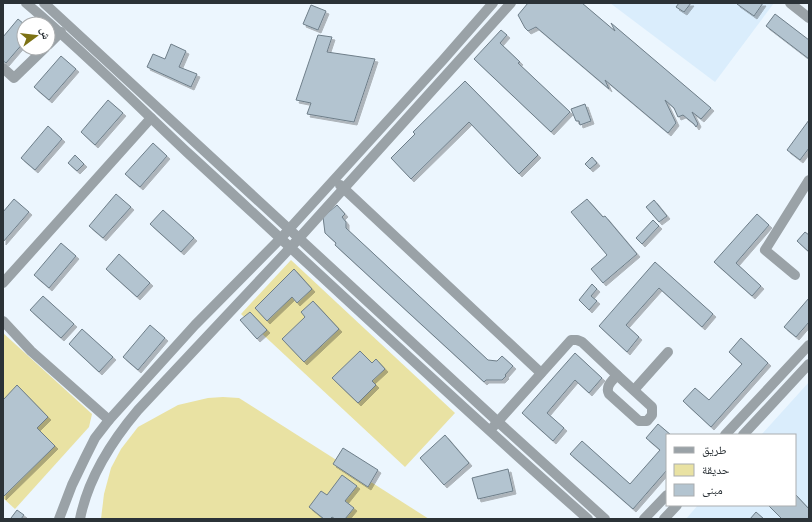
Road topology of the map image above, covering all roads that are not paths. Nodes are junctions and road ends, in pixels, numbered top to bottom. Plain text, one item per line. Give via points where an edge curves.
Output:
1 (26, 3) edge
2 (44, 3) edge
3 (493, 3) edge
4 (511, 3) edge
5 (790, 3) edge
6 (809, 18) edge
7 (61, 32) junction
8 (56, 37) edge
9 (37, 56) edge
10 (443, 60) junction
11 (3, 68) edge
12 (452, 68) junction
13 (151, 118) junction
14 (334, 179) junction
15 (809, 180) edge
16 (344, 188) junction
17 (289, 228) junction
18 (281, 238) junction
19 (299, 238) junction
20 (290, 247) junction
21 (795, 275) dead end
22 (3, 283) edge
23 (3, 321) edge
24 (809, 345) edge
25 (668, 352) dead end
26 (809, 364) edge
27 (541, 373) junction
28 (617, 375) junction
29 (634, 390) junction
30 (109, 420) junction
31 (496, 421) junction
32 (489, 432) junction
33 (726, 434) edge
34 (744, 434) edge
35 (666, 496) edge
36 (676, 506) edge
37 (59, 519) edge
38 (80, 519) edge
39 (588, 519) edge
40 (605, 519) edge
41 (644, 519) edge
42 (664, 519) edge

1 - 7 street
2 - 17 street
3 - 10 street
4 - 12 street
5 - 6 street
7 - 8 street
7 - 13 street
9 - 11 street via 14,78
10 - 12 street
10 - 14 street
12 - 16 street
13 - 18 street
13 - 22 street
14 - 16 street
14 - 17 street
15 - 21 street via 765,250
16 - 19 street
16 - 27 street
17 - 18 street
17 - 19 street
18 - 20 street
18 - 30 street via 195,325
19 - 20 street
19 - 31 street
20 - 32 street
20 - 38 street via 121,430 106,452 91,483
23 - 30 street via 31,351
24 - 33 street
25 - 29 street
26 - 34 street
27 - 28 street via 569,342 574,340 582,342
27 - 31 street
28 - 29 street
28 - 29 street via 608,386 609,394 639,421 647,421 652,415 652,407
30 - 37 street via 95,438
31 - 32 street
31 - 40 street
32 - 39 street
35 - 41 street
36 - 42 street

